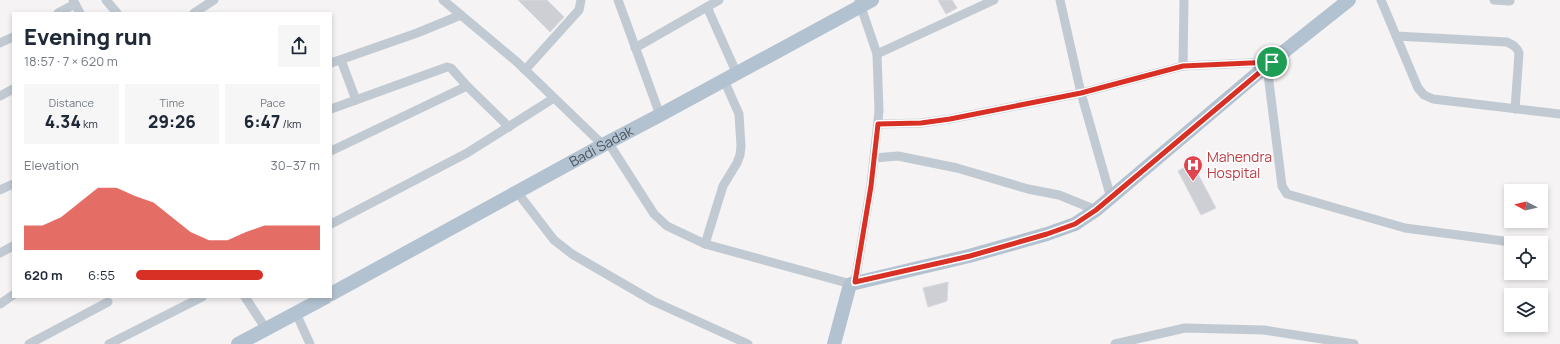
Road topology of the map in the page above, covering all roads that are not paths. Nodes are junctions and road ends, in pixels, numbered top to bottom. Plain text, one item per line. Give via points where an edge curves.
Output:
1 (106, 0) edge
2 (214, 0) edge
3 (443, 0) edge
4 (581, 0) edge
5 (618, 0) edge
6 (719, 0) edge
7 (994, 0) edge
8 (1060, 0) edge
9 (1184, 0) edge
10 (1349, 0) edge
11 (1381, 0) edge
12 (1494, 0) edge
13 (1510, 1) edge
14 (74, 2) edge
15 (863, 2) edge
16 (707, 7) junction
17 (59, 12) edge
18 (79, 12) edge
19 (115, 12) edge
20 (196, 12) edge
21 (461, 15) junction
22 (1396, 36) junction
23 (12, 37) edge
24 (0, 43) edge
25 (635, 48) junction
26 (877, 54) junction
27 (341, 60) junction
28 (332, 63) edge
29 (1270, 64) junction
30 (1183, 66) junction
31 (525, 70) junction
32 (730, 77) junction
33 (467, 86) junction
34 (12, 90) edge
35 (1081, 93) junction
36 (0, 96) edge
37 (554, 98) junction
38 (356, 100) junction
39 (332, 109) edge
40 (1516, 109) junction
41 (1560, 114) edge
42 (660, 115) junction
43 (878, 124) junction
44 (509, 127) junction
45 (605, 143) junction
46 (332, 151) edge
47 (874, 158) junction
48 (12, 184) edge
49 (0, 190) edge
50 (517, 192) junction
51 (1111, 198) junction
52 (1096, 210) junction
53 (332, 223) edge
54 (1504, 241) edge
55 (705, 244) junction
56 (12, 246) edge
57 (0, 252) edge
58 (853, 283) junction
59 (332, 293) edge
60 (12, 296) edge
61 (200, 298) edge
62 (245, 298) edge
63 (324, 298) edge
64 (108, 302) dead end
65 (0, 304) edge
66 (296, 313) junction
67 (266, 329) junction
68 (29, 344) edge
69 (110, 344) edge
70 (238, 344) edge
71 (310, 344) edge
72 (748, 344) edge
73 (834, 344) edge
74 (1115, 344) edge
75 (1354, 344) edge

1 - 19 street
2 - 20 street
3 - 21 street
4 - 31 street via 578,10
5 - 25 street
6 - 16 street
7 - 26 street
8 - 35 street
9 - 30 street
10 - 29 main road
11 - 22 street
12 - 13 street
14 - 17 street
14 - 18 street
15 - 26 street
15 - 32 main road, Badi Sadak
16 - 25 street
16 - 32 street
21 - 27 street
21 - 31 street
22 - 40 street via 1418,88 1424,96
22 - 40 street via 1507,42 1513,45 1518,54
23 - 24 street
25 - 42 street
26 - 43 street
27 - 28 street
27 - 38 street
29 - 30 street
29 - 51 main road
29 - 54 street via 1282,186 1287,194 1405,228
30 - 35 street
31 - 37 street
32 - 42 main road, Badi Sadak
32 - 55 street via 739,114 740,155 723,186
33 - 38 street via 451,68 447,67
33 - 44 street
33 - 46 street
34 - 36 street
35 - 43 street via 939,121
35 - 51 street
37 - 44 street
37 - 45 street
38 - 39 street
40 - 41 street
42 - 45 main road, Badi Sadak
43 - 47 street
44 - 53 street via 467,153
45 - 50 main road, Badi Sadak
45 - 55 street via 660,221
47 - 52 street via 898,156 957,168 1059,195
47 - 58 street
48 - 49 street
50 - 59 main road, Badi Sadak
50 - 72 street via 554,240 572,254 653,301
51 - 52 main road
52 - 58 main road via 1075,224 1047,234 970,256
55 - 58 street
56 - 57 street
58 - 73 main road via 848,288
60 - 65 street
61 - 69 street
62 - 67 street
63 - 66 main road
64 - 68 street
66 - 67 main road
66 - 71 street
67 - 70 main road
74 - 75 street via 1185,328 1264,330

